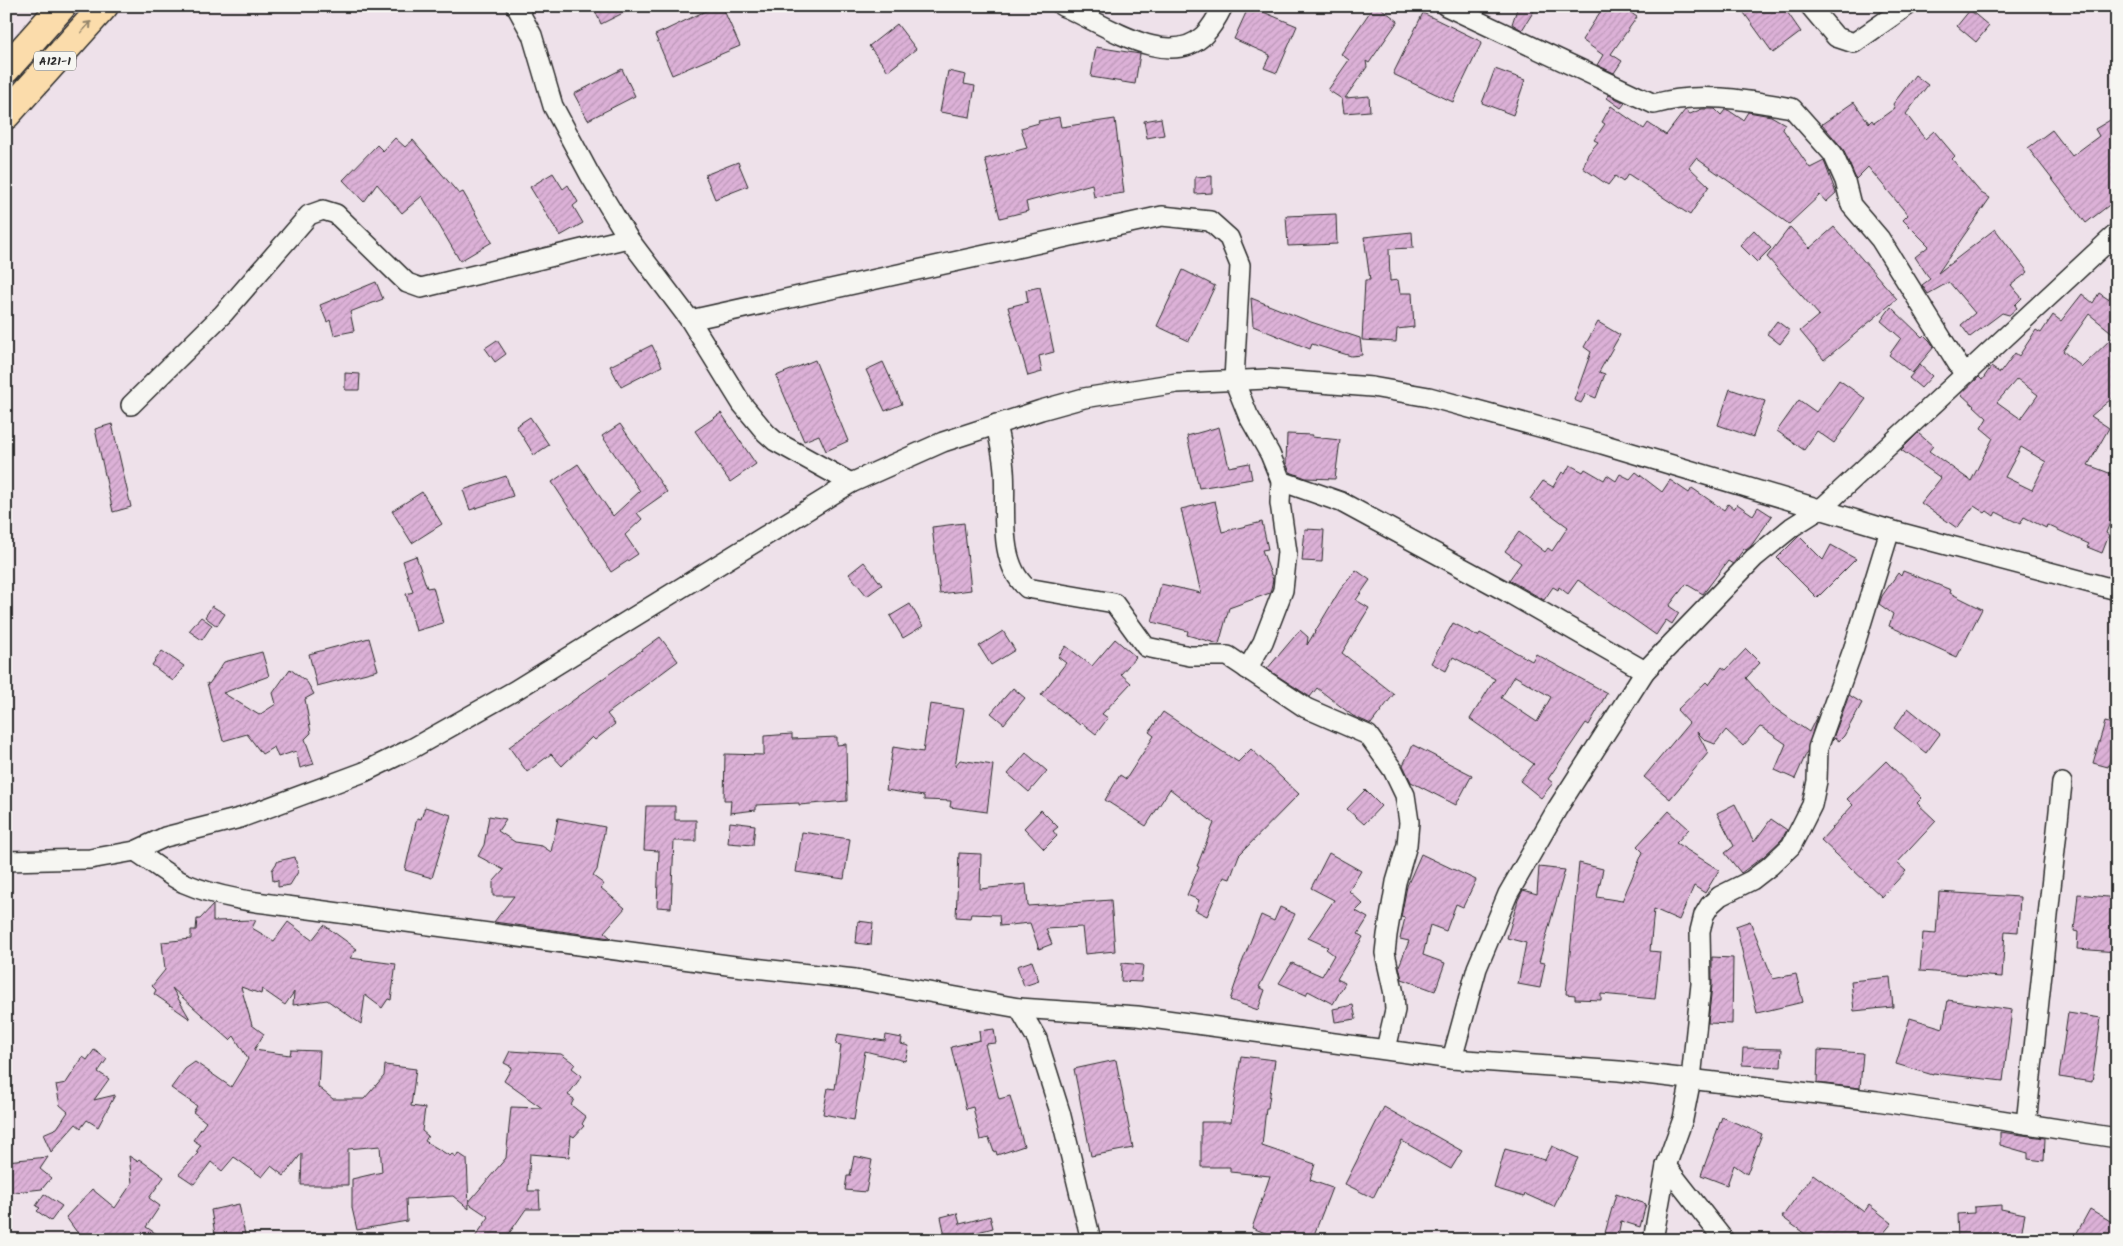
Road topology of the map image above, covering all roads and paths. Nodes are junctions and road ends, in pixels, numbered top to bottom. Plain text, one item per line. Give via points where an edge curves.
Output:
1 (62, 6) edge
2 (104, 6) edge
3 (516, 6) edge
4 (1062, 6) edge
5 (1224, 6) edge
6 (1446, 6) edge
7 (1810, 6) edge
8 (1907, 6) edge
9 (6, 69) edge
10 (6, 115) edge
11 (2117, 233) edge
12 (628, 238) junction
13 (690, 320) junction
14 (1964, 374) junction
15 (1234, 380) junction
16 (131, 405) dead end
17 (996, 424) junction
18 (1281, 481) junction
19 (851, 483) junction
20 (1822, 508) junction
21 (1890, 530) junction
22 (2117, 590) edge
23 (1247, 669) junction
24 (1645, 671) junction
25 (2062, 783) dead end
26 (135, 851) junction
27 (6, 861) edge
28 (1019, 1008) junction
29 (1386, 1050) junction
30 (1452, 1059) junction
31 (1691, 1079) junction
32 (2026, 1124) junction
33 (2117, 1138) edge
34 (1666, 1166) junction
35 (1091, 1240) edge
36 (1653, 1240) edge
37 (1724, 1240) edge

1 - 9 highway, A121-1
10 -> 2 highway, A121-1
3 - 12 street via 532,35 554,106
4 - 5 street via 1112,33 1169,49 1185,46 1203,36
6 - 14 street via 1654,104 1672,99 1726,98 1792,108 1833,154 1845,181 1850,205 1880,239
7 - 8 street via 1836,37 1854,43
11 - 14 street
12 - 13 street
12 - 16 street via 421,288 407,283 336,214 323,210 308,215 223,314
13 - 15 street via 1162,216 1210,220 1229,238 1240,265
13 - 19 street via 742,404 766,433
14 - 20 street
15 - 17 street via 1177,384 1084,398
15 - 18 street
15 - 20 street via 1335,383 1429,397
17 - 19 street via 944,442
17 - 23 street via 1004,469 1004,527 1011,564 1018,581 1036,591 1114,603 1146,647 1190,656 1228,656
18 - 23 street via 1280,503 1286,552 1283,590 1263,642
18 - 24 street via 1350,507
19 - 26 street via 514,691 413,748 364,772 240,818 165,837
20 - 21 street
20 - 24 street via 1754,558
21 - 22 street
21 - 31 street via 1854,647 1818,748 1812,806 1791,846 1752,880 1720,896 1704,915 1700,931 1700,984
23 - 29 street via 1306,708 1368,735 1383,754 1405,795 1409,822 1407,845 1396,882 1385,952 1394,994
24 - 30 street via 1557,809 1508,894 1477,968
25 - 32 street
26 - 27 street via 90,859
26 - 28 street via 182,882 233,898 489,931 564,944 855,979
28 - 29 street via 1137,1016
28 - 35 street via 1037,1039 1060,1112
29 - 30 street
30 - 31 street
31 - 32 street via 1876,1101
31 - 34 street via 1683,1119
32 - 33 street
34 - 36 street
34 - 37 street

